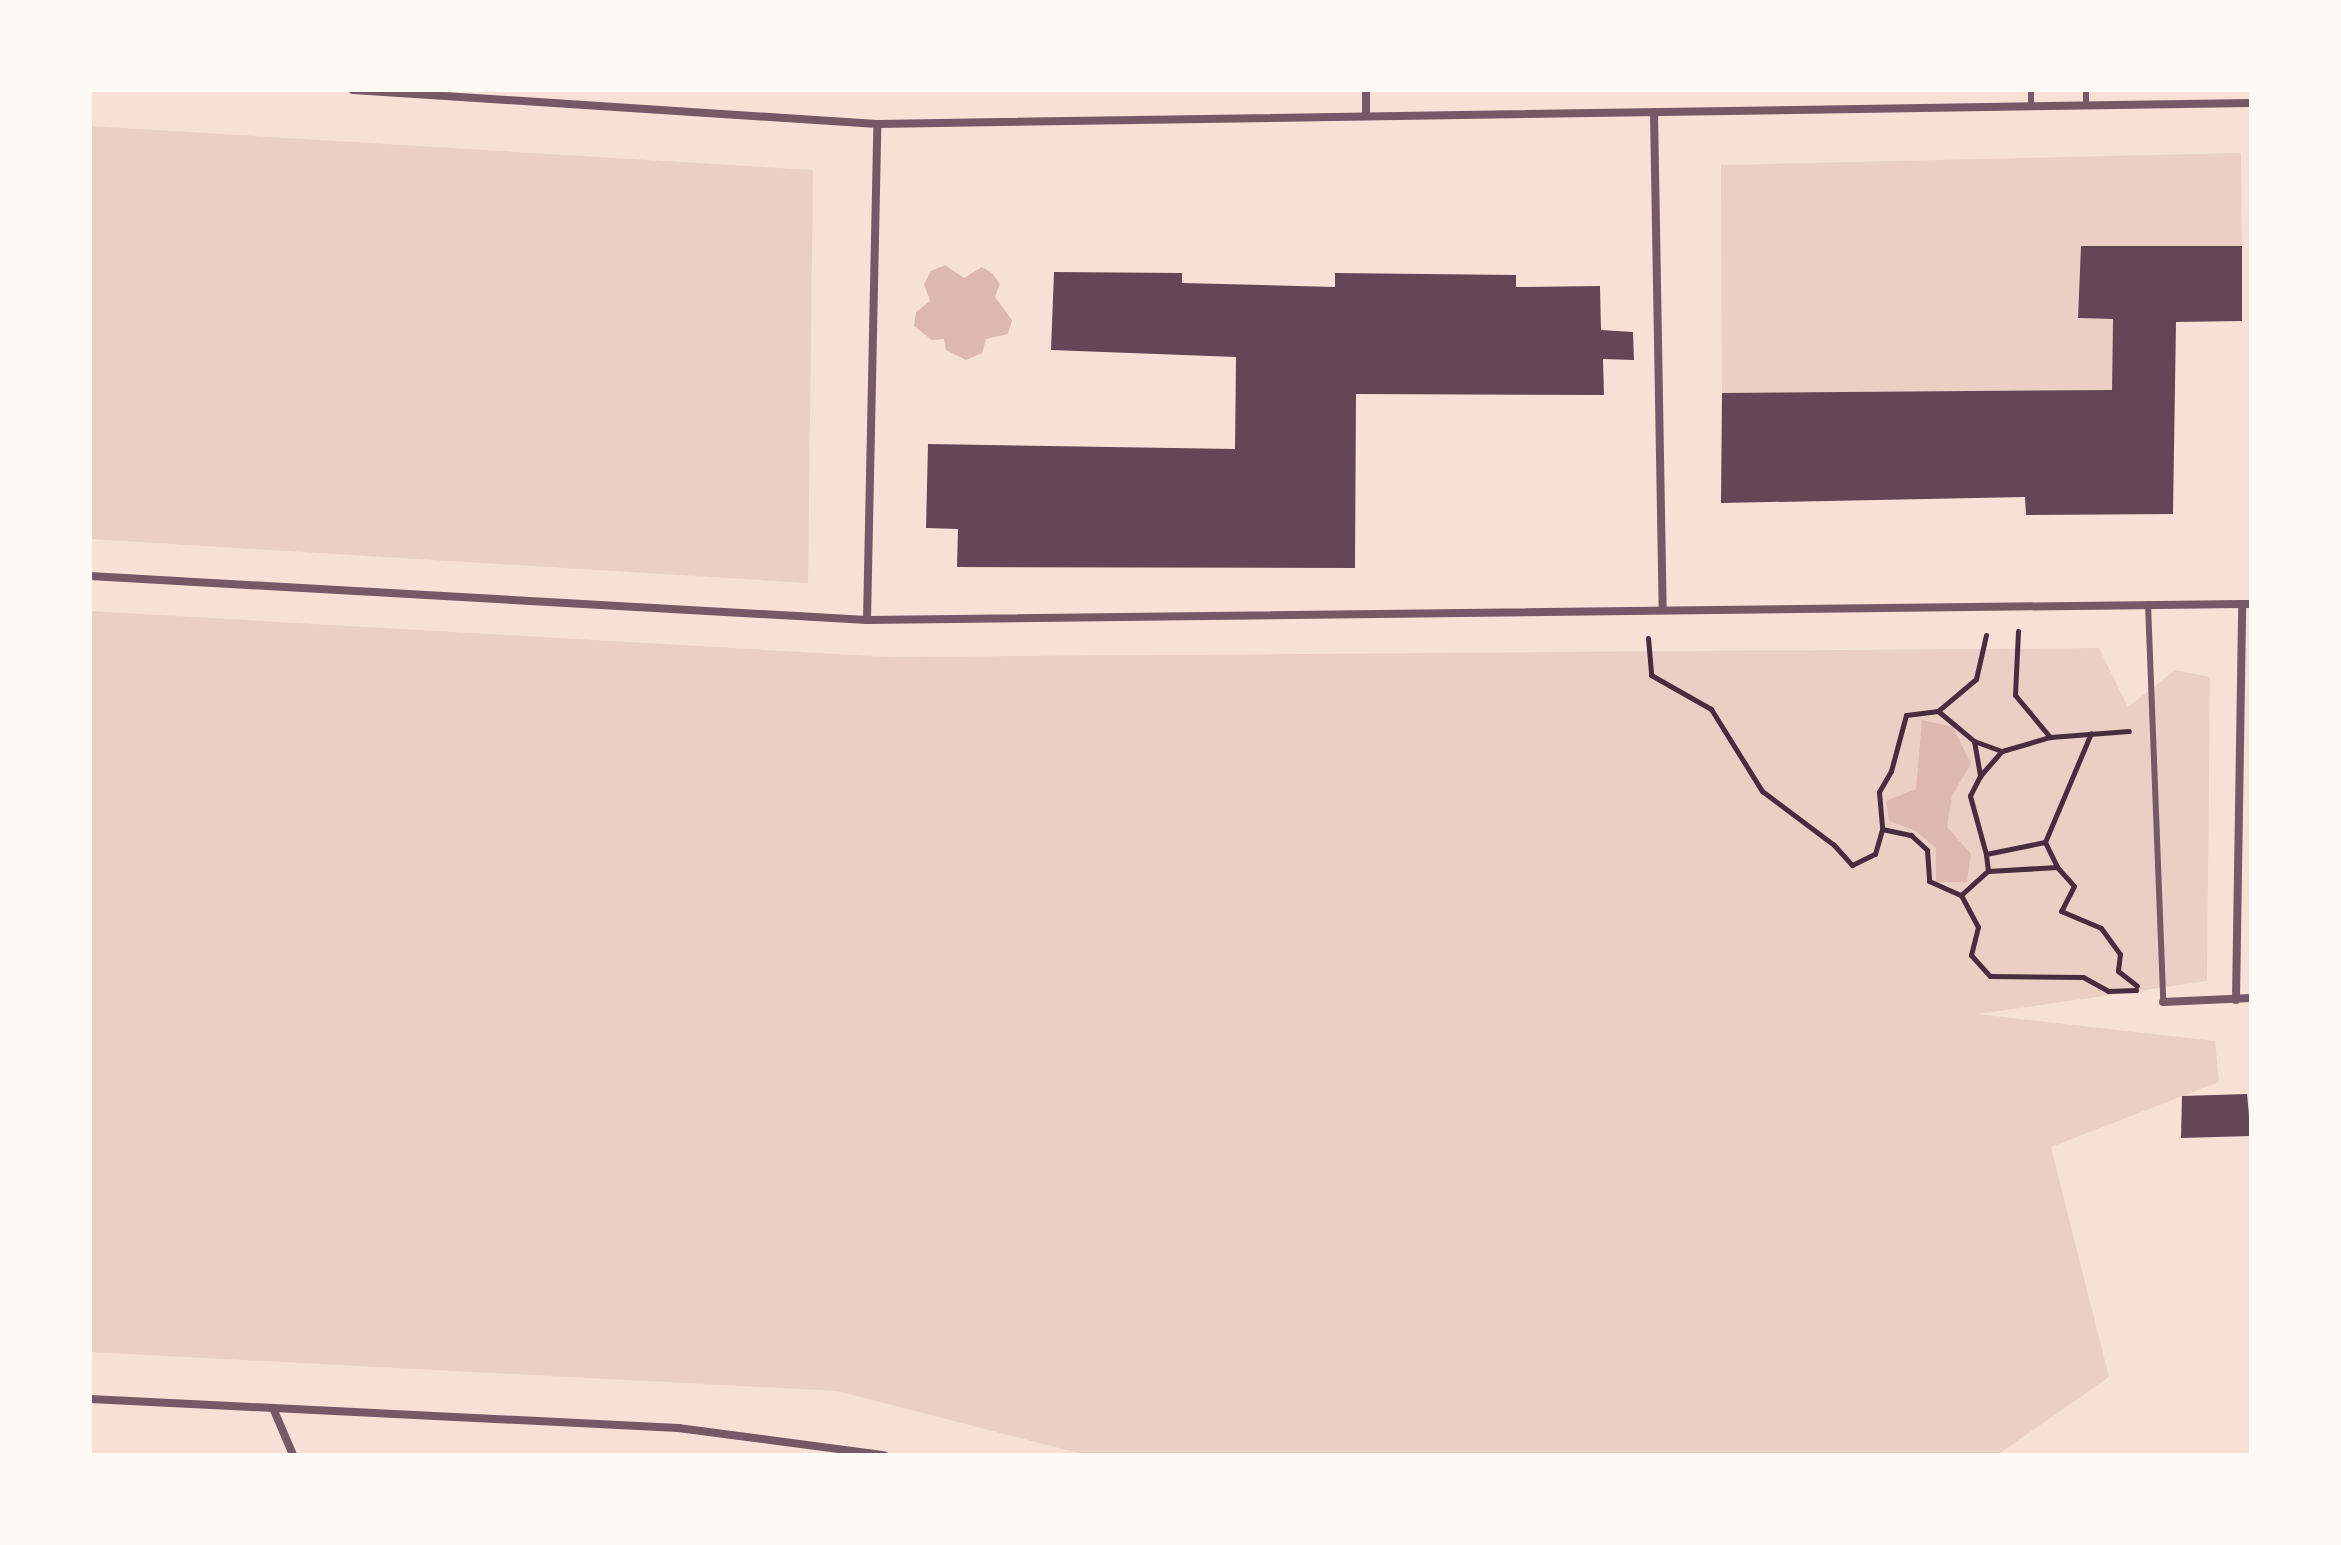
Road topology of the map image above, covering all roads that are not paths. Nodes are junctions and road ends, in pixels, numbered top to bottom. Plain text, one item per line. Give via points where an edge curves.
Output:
1 (353, 90) edge
2 (1366, 90) edge
3 (2031, 90) edge
4 (2086, 90) edge
5 (2251, 103) edge
6 (2086, 106) junction
7 (2031, 107) junction
8 (1654, 112) junction
9 (1366, 116) junction
10 (877, 124) junction
11 (90, 576) edge
12 (2148, 604) junction
13 (2246, 604) edge
14 (1663, 610) junction
15 (867, 620) junction
16 (2251, 998) edge
17 (2236, 1000) junction
18 (2163, 1002) joint
19 (90, 1399) edge
20 (273, 1408) junction
21 (293, 1455) edge
22 (884, 1455) edge

1 - 10 street
2 - 9 street
3 - 7 lane
4 - 6 lane
5 - 6 street
6 - 7 street
7 - 8 street
8 - 9 street
8 - 14 street
9 - 10 street
10 - 15 street
11 - 15 street
12 - 13 street
12 - 14 street
12 - 18 lane
13 - 17 street
14 - 15 street
16 - 17 street
17 - 18 street
19 - 20 street
20 - 21 street
20 - 22 street via 678,1428

